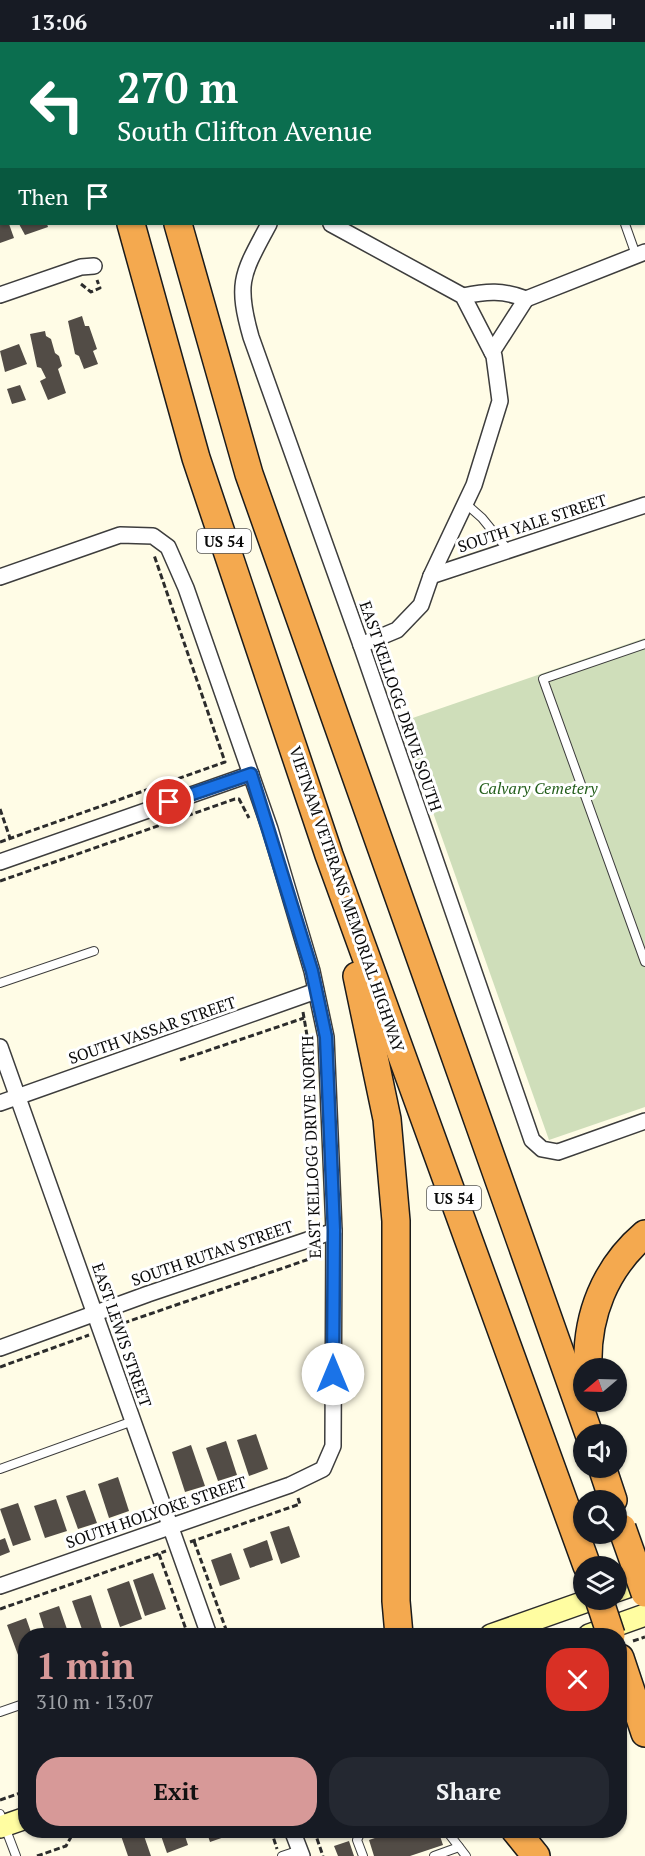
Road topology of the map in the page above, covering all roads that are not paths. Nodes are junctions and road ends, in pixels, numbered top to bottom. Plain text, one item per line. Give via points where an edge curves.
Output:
1 (131, 225) edge
2 (178, 225) edge
3 (268, 225) edge
4 (333, 225) edge
5 (626, 225) edge
6 (641, 254) edge
7 (93, 266) dead end
8 (0, 295) edge
9 (463, 296) junction
10 (526, 299) junction
11 (492, 351) junction
12 (465, 503) junction
13 (645, 505) edge
14 (508, 550) junction
15 (431, 576) junction
16 (0, 577) edge
17 (645, 644) edge
18 (361, 645) junction
19 (251, 774) junction
20 (329, 855) junction
21 (0, 862) edge
22 (643, 947) edge
23 (94, 951) dead end
24 (645, 962) edge
25 (0, 983) edge
26 (316, 991) junction
27 (0, 1047) edge
28 (18, 1096) junction
29 (0, 1103) edge
30 (645, 1120) edge
31 (334, 1230) junction
32 (645, 1234) edge
33 (95, 1313) junction
34 (0, 1348) edge
35 (589, 1358) edge
36 (133, 1421) junction
37 (588, 1424) edge
38 (0, 1469) edge
39 (322, 1469) joint
40 (171, 1527) junction
41 (627, 1542) edge
42 (583, 1553) edge
43 (645, 1581) edge
44 (0, 1586) edge
45 (627, 1587) edge
46 (645, 1593) edge
47 (396, 1601) junction
48 (573, 1606) edge
49 (603, 1610) edge
50 (645, 1615) edge
51 (207, 1628) edge
52 (389, 1628) edge
53 (398, 1628) edge
54 (511, 1628) edge
55 (609, 1628) edge
56 (609, 1628) edge
57 (627, 1681) edge
58 (18, 1706) edge
59 (0, 1712) edge
60 (645, 1733) edge
61 (18, 1819) edge
62 (1, 1822) edge
63 (295, 1838) edge
64 (358, 1838) edge
65 (452, 1838) edge
66 (521, 1838) edge
67 (459, 1847) junction
68 (301, 1853) edge
69 (16, 1856) edge
70 (281, 1856) edge
71 (363, 1856) edge
72 (434, 1856) edge
73 (466, 1856) edge
74 (536, 1856) edge

1 - 20 highway, VIETNAM VETERANS MEMORIAL HIGHWAY / US 54 via 196,458
2 - 37 highway, US 54 via 249,474
3 - 18 street, EAST KELLOGG DRIVE SOUTH via 244,270 244,315
4 - 9 street
5 - 6 lane
6 - 10 street
7 - 8 street
9 - 10 street via 497,291
9 - 11 street
10 - 11 street
11 - 12 street via 500,401
12 - 14 lane
12 - 15 street
13 - 14 street, SOUTH YALE STREET
14 - 15 street, SOUTH YALE STREET
15 - 18 street via 421,605 397,630
16 - 19 street, EAST KELLOGG DRIVE NORTH via 120,535 153,536 168,547
17 - 22 lane via 543,679
18 - 30 street, EAST KELLOGG DRIVE SOUTH via 532,1140 543,1149 558,1152
19 - 21 street
19 - 26 street, EAST KELLOGG DRIVE NORTH
20 - 42 highway, VIETNAM VETERANS MEMORIAL HIGHWAY / US 54
20 - 47 highway via 387,1119 396,1221
22 - 24 lane
23 - 25 lane
26 - 28 street, SOUTH VASSAR STREET
26 - 31 street, EAST KELLOGG DRIVE NORTH via 326,1037
27 - 28 street, EAST LEWIS STREET
28 - 29 street, SOUTH VASSAR STREET
28 - 33 street, EAST LEWIS STREET
31 - 33 street, SOUTH RUTAN STREET
31 - 39 street, EAST KELLOGG DRIVE NORTH via 333,1446
32 - 35 highway via 620,1258 597,1303
33 - 34 street, SOUTH RUTAN STREET
33 - 36 street, EAST LEWIS STREET
36 - 38 lane
36 - 40 street, EAST LEWIS STREET
39 - 40 street, SOUTH HOLYOKE STREET via 290,1485
40 - 44 street, SOUTH HOLYOKE STREET
40 - 51 street, EAST LEWIS STREET
41 - 46 highway, bridge
43 - 45 main road
47 - 52 highway
47 - 53 highway
48 - 54 main road
49 - 55 highway, bridge
50 - 56 main road
57 - 60 highway
58 - 59 lane
61 - 62 main road
62 - 69 lane
63 - 68 street
64 - 71 lane
65 - 67 lane
66 - 74 highway
67 - 72 lane
67 - 73 lane
68 - 70 lane

